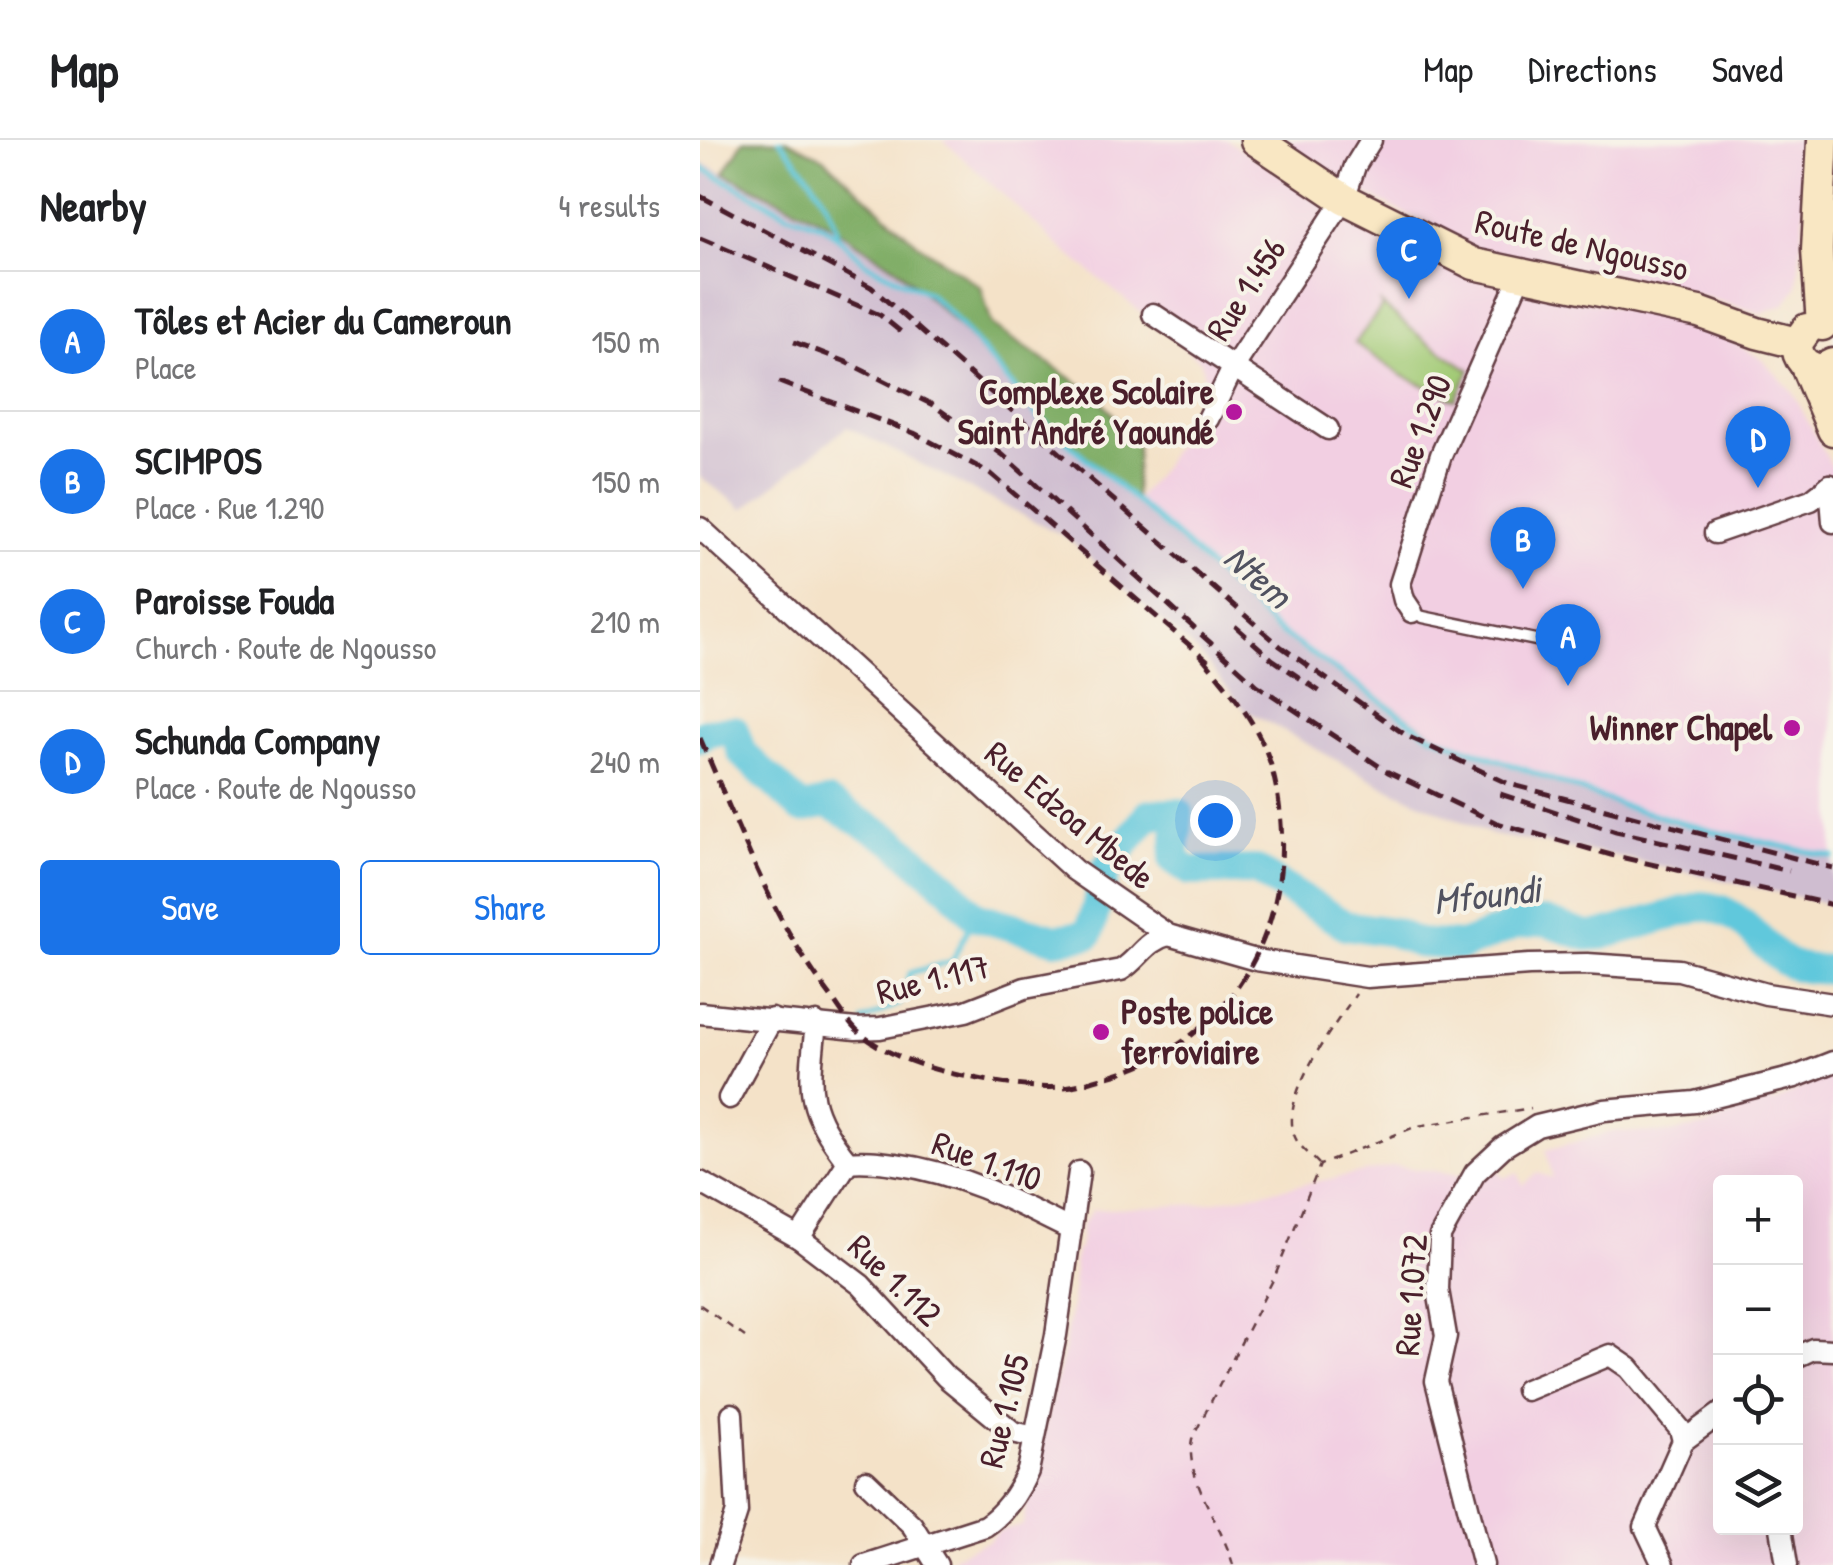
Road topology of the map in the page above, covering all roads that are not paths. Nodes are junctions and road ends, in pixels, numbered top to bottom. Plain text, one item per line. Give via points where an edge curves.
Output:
1 (1256, 140) edge
2 (1371, 140) edge
3 (1823, 140) edge
4 (1344, 199) junction
5 (1520, 276) junction
6 (1153, 314) dead end
7 (1819, 353) edge
8 (1233, 368) junction
9 (1208, 419) dead end
10 (1328, 429) dead end
11 (1833, 430) edge
12 (1831, 484) edge
13 (1833, 522) edge
14 (700, 528) edge
15 (1715, 533) dead end
16 (1412, 612) joint
17 (1565, 646) dead end
18 (1168, 935) junction
19 (1833, 1004) edge
20 (700, 1012) edge
21 (772, 1019) junction
22 (816, 1023) junction
23 (1833, 1062) edge
24 (729, 1098) dead end
25 (848, 1162) junction
26 (1079, 1172) dead end
27 (700, 1182) edge
28 (1071, 1230) junction
29 (800, 1238) junction
30 (1833, 1350) edge
31 (1798, 1355) edge
32 (1526, 1390) dead end
33 (732, 1414) dead end
34 (1713, 1418) edge
35 (1034, 1438) junction
36 (1683, 1441) junction
37 (866, 1481) dead end
38 (1783, 1535) edge
39 (932, 1556) edge
40 (720, 1565) edge
41 (864, 1565) edge
42 (1483, 1565) edge
43 (1663, 1565) edge
44 (1786, 1565) edge

1 - 4 main road, Route de Ngousso
2 - 4 street, Rue 1.456
3 - 7 main road
4 - 5 main road, Route de Ngousso via 1474,264
4 - 8 street, Rue 1.456
5 - 7 main road, Route de Ngousso via 1699,312
5 - 16 street, Rue 1.290 via 1435,474 1400,584
6 - 8 street
7 - 11 main road
8 - 9 street, Rue 1.456
8 - 10 street
12 - 13 street
12 - 15 street via 1810,500
14 - 18 street, Rue Edzoa Mbede via 1074,870
16 - 17 lane
18 - 19 street, Rue Edzoa Mbede via 1256,960 1367,978 1528,965 1624,966 1679,970
18 - 22 street, Rue 1.117 via 1121,970 1024,988 966,1010 880,1028
20 - 21 street, Rue 1.117
21 - 22 street, Rue 1.117
21 - 24 street
22 - 25 street via 810,1092 822,1129
23 - 42 street, Rue 1.072 via 1695,1102 1604,1110 1537,1126 1476,1173 1440,1236 1438,1290 1446,1336 1436,1382
25 - 28 street, Rue 1.110 via 934,1169
25 - 29 street
26 - 28 street, Rue 1.105
27 - 29 street, Rue 1.112
28 - 35 street, Rue 1.105
29 - 35 street, Rue 1.112 via 861,1285 946,1376 1013,1432
30 - 31 street
32 - 36 street via 1610,1355 1630,1368
33 - 40 street via 738,1512
34 - 36 street
35 - 39 street, Rue 1.105 via 1028,1471 997,1518
36 - 43 street via 1645,1526
37 - 39 street via 912,1525
38 - 44 street
39 - 41 street, Rue 1.105

